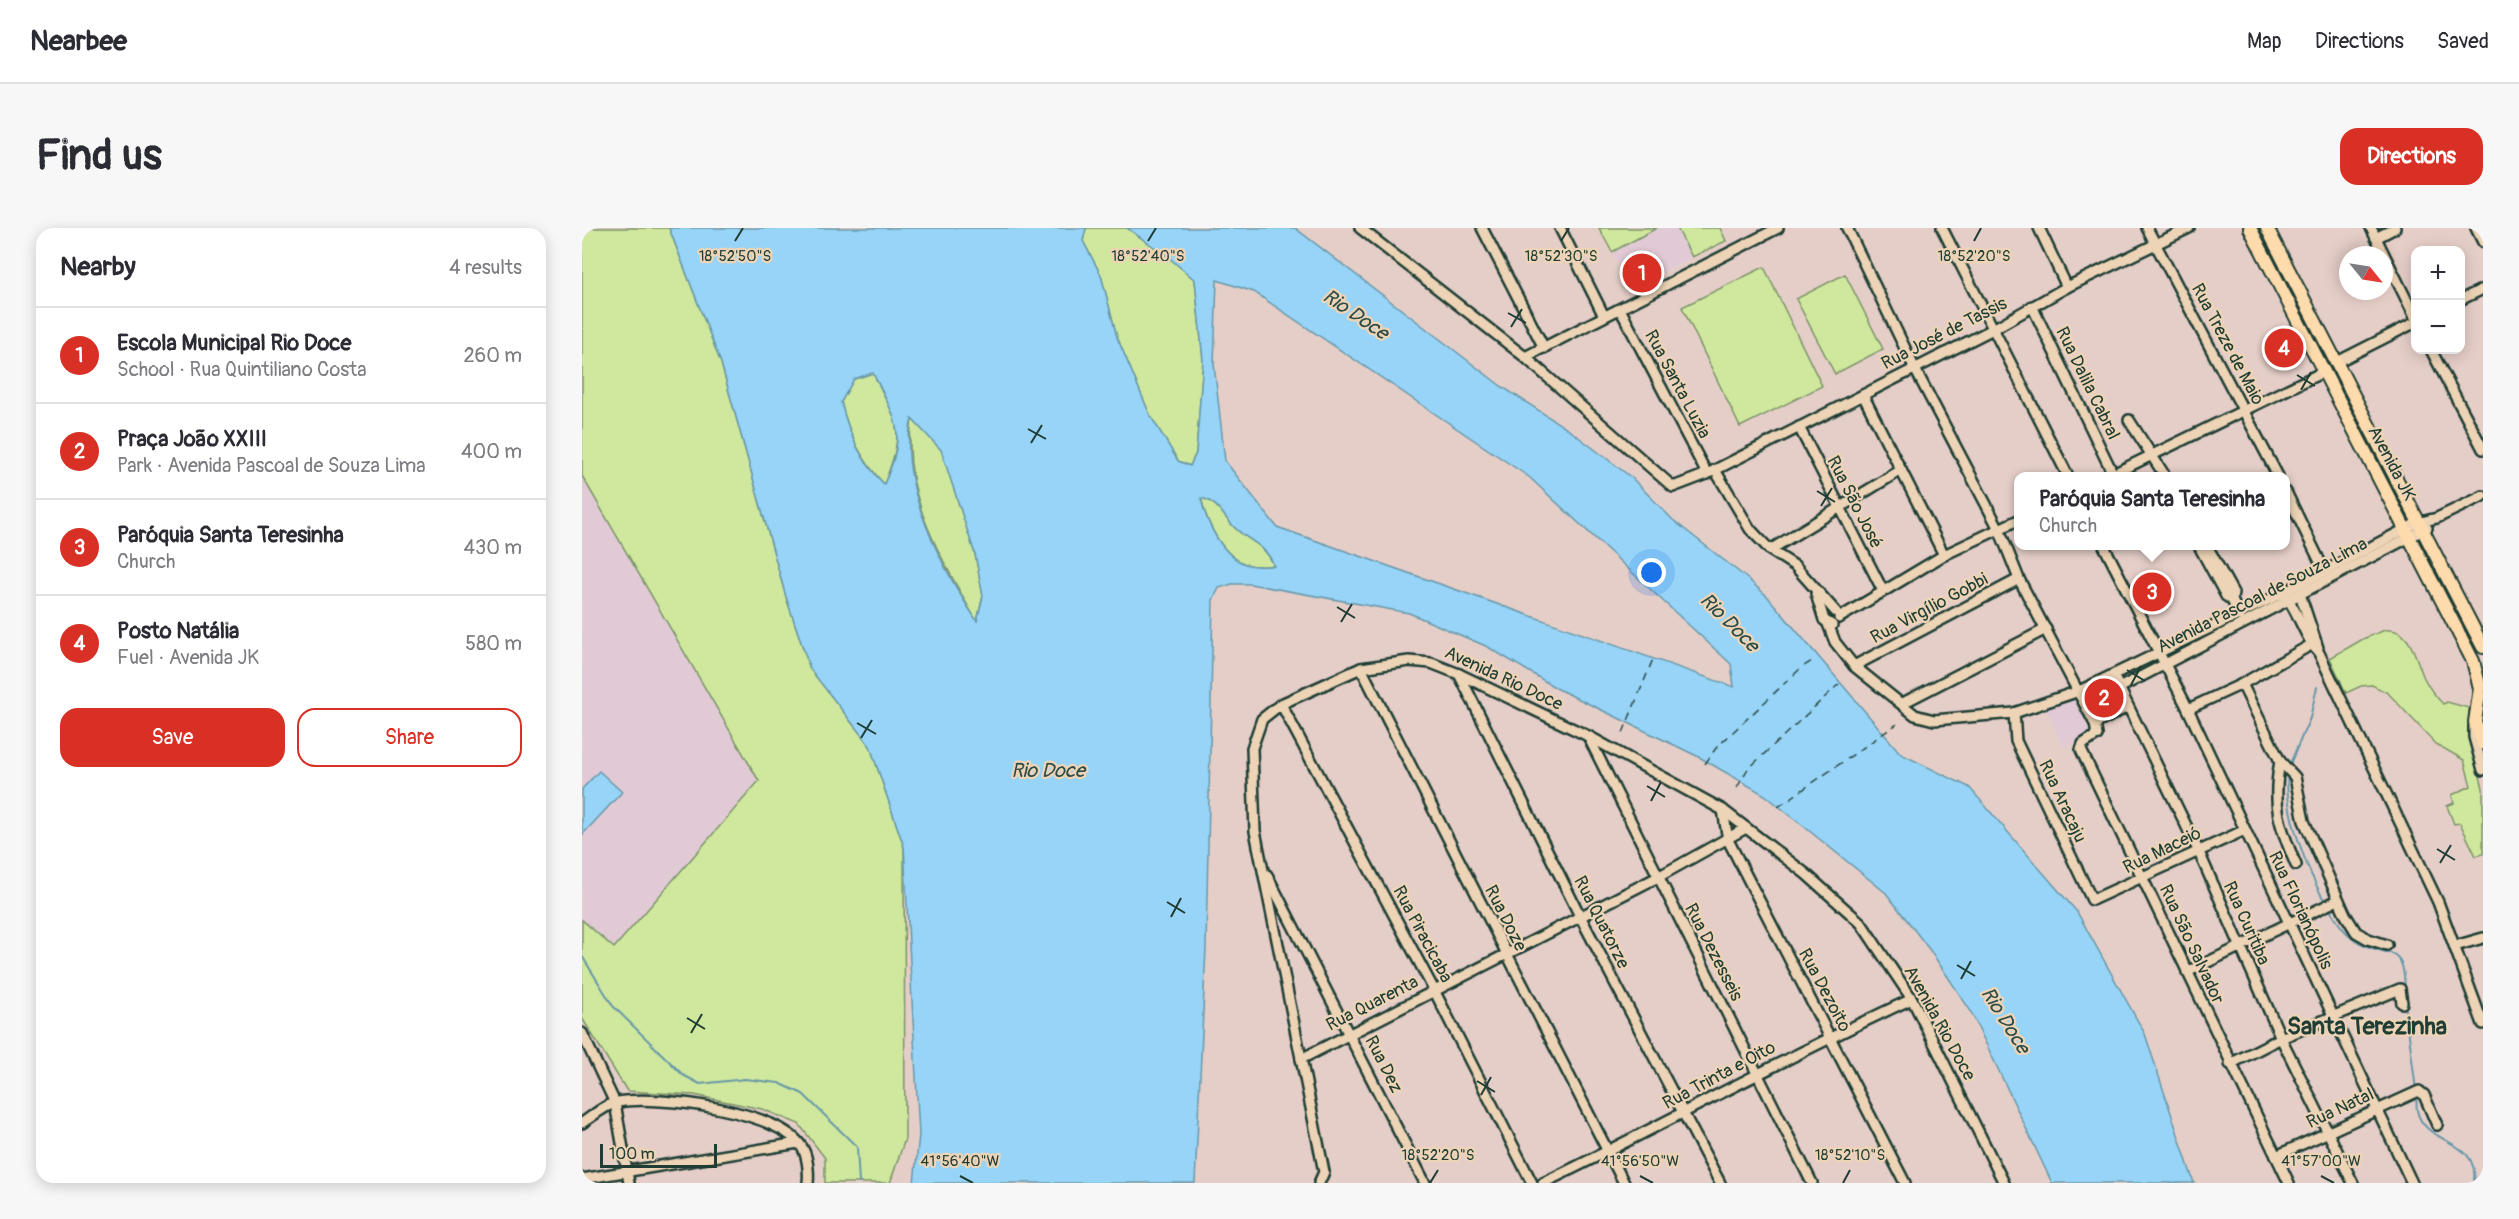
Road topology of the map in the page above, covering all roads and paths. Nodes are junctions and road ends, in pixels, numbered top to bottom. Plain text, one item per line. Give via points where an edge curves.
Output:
1 (1482, 228) edge
2 (1560, 228) edge
3 (1778, 228) edge
4 (1847, 228) edge
5 (1942, 228) edge
6 (2039, 228) edge
7 (2147, 228) edge
8 (2189, 228) edge
9 (2250, 228) edge
10 (2267, 228) edge
11 (2371, 228) edge
12 (2395, 228) edge
13 (2476, 228) edge
14 (1366, 230) edge
15 (2376, 238) junction
16 (2483, 242) edge
17 (2155, 245) junction
18 (2067, 287) junction
19 (2483, 289) edge
20 (2465, 298) edge
21 (2032, 306) junction
22 (1620, 309) junction
23 (2411, 312) edge
24 (1604, 316) junction
25 (2411, 323) edge
26 (1993, 329) junction
27 (1544, 348) junction
28 (2433, 354) edge
29 (1525, 357) junction
30 (2335, 363) junction
31 (1914, 367) junction
32 (2323, 372) junction
33 (1863, 394) junction
34 (2244, 408) junction
35 (2129, 420) dead end
36 (1799, 427) junction
37 (2483, 449) edge
38 (2154, 456) junction
39 (1901, 470) junction
40 (1711, 472) junction
41 (2065, 472) edge
42 (2110, 472) edge
43 (2118, 472) edge
44 (2162, 472) edge
45 (2276, 472) edge
46 (2483, 496) edge
47 (2290, 500) edge
48 (1839, 509) junction
49 (2014, 522) edge
50 (1999, 529) junction
51 (2414, 531) junction
52 (1770, 550) junction
53 (2105, 550) edge
54 (2201, 550) edge
55 (2209, 550) edge
56 (1944, 555) junction
57 (2327, 575) junction
58 (2019, 579) junction
59 (1814, 589) junction
60 (1883, 591) junction
61 (2300, 594) junction
62 (2286, 596) junction
63 (2232, 600) junction
64 (2238, 612) junction
65 (1824, 614) junction
66 (1837, 615) junction
67 (2243, 623) junction
68 (1828, 624) junction
69 (2046, 629) junction
70 (2314, 644) junction
71 (2483, 647) edge
72 (2159, 651) junction
73 (2166, 662) junction
74 (1854, 666) junction
75 (1361, 668) junction
76 (1459, 674) junction
77 (2113, 675) junction
78 (2242, 684) junction
79 (2119, 688) junction
80 (2079, 691) junction
81 (1281, 704) junction
82 (1903, 704) junction
83 (2127, 706) junction
84 (2188, 709) junction
85 (2014, 712) junction
86 (2475, 722) junction
87 (2095, 724) junction
88 (1588, 736) junction
89 (2483, 743) edge
90 (2280, 761) junction
91 (2483, 770) edge
92 (1723, 810) junction
93 (1746, 828) junction
94 (2245, 830) junction
95 (1728, 840) junction
96 (2198, 850) junction
97 (1262, 865) junction
98 (2296, 865) dead end
99 (1658, 878) junction
100 (2143, 878) junction
101 (2092, 900) joint
102 (2338, 900) junction
103 (1580, 916) junction
104 (2290, 924) junction
105 (2483, 938) edge
106 (2387, 945) dead end
107 (2455, 946) junction
108 (2239, 947) junction
109 (1506, 955) junction
110 (2187, 972) junction
111 (1434, 990) junction
112 (1912, 999) junction
113 (2402, 1003) dead end
114 (2333, 1017) junction
115 (2483, 1024) edge
116 (1350, 1032) junction
117 (582, 1033) edge
118 (1831, 1036) junction
119 (2281, 1038) junction
120 (1301, 1059) junction
121 (2230, 1064) junction
122 (1757, 1072) junction
123 (615, 1103) junction
124 (2376, 1110) junction
125 (1684, 1113) junction
126 (582, 1122) edge
127 (2437, 1125) dead end
128 (2327, 1131) junction
129 (798, 1143) junction
130 (1608, 1151) junction
131 (2276, 1156) junction
132 (1324, 1172) junction
133 (628, 1178) edge
134 (588, 1180) edge
135 (808, 1183) edge
136 (1319, 1183) edge
137 (1330, 1183) edge
138 (1425, 1183) edge
139 (1532, 1183) edge
140 (1543, 1183) edge
141 (1624, 1183) edge
142 (1720, 1183) edge
143 (1812, 1183) edge
144 (1905, 1183) edge
145 (2004, 1183) edge
146 (2289, 1183) edge
147 (2352, 1183) edge
148 (2412, 1183) edge

1 - 27 street
2 - 24 street
3 - 22 street
4 - 31 street
5 - 26 street
6 - 18 street
7 - 17 street, Rua Treze de Maio
8 - 17 street, Rua José de Tassis
9 - 32 main road, Avenida JK
10 - 30 main road, Avenida JK
11 - 15 street
12 - 15 street
13 - 16 street
14 - 29 street
15 - 23 street
17 - 18 street, Rua José de Tassis
17 - 34 street, Rua Treze de Maio
18 - 21 street, Rua José de Tassis
19 - 20 street
21 - 26 street, Rua José de Tassis
21 - 42 street, Rua Dalila Cabral
22 - 24 street
22 - 40 street, Rua Santa Luzia
24 - 27 street
25 - 30 street
26 - 31 street, Rua José de Tassis
26 - 41 street
27 - 29 street
28 - 37 street
29 - 40 street via 1673,487
30 - 51 main road, Avenida JK
31 - 33 street, Rua José de Tassis
31 - 50 street
32 - 34 street
32 - 51 main road, Avenida JK
33 - 36 street, Rua José de Tassis
33 - 39 street
34 - 38 street
34 - 45 street, Rua Treze de Maio
35 - 38 street
36 - 40 street, Rua José de Tassis
36 - 48 street, Rua São José
38 - 43 street
38 - 44 street
39 - 48 street
39 - 56 street
40 - 52 street via 1750,529
46 - 51 street, Avenida Pascoal de Souza Lima
47 - 57 street
48 - 52 street
48 - 60 street, Rua São José
49 - 50 street
50 - 56 street
50 - 58 street
51 - 57 street, Avenida Pascoal de Souza Lima
51 - 71 main road, Avenida JK
51 - 86 main road, Avenida JK via 2473,661 2480,688
52 - 59 street via 1795,566
53 - 72 street, Rua Florianópolis
54 - 63 street via 2226,596
55 - 63 street via 2233,593
56 - 60 street
57 - 61 street, Avenida Pascoal de Souza Lima
57 - 62 street, Avenida Pascoal de Souza Lima
58 - 69 street
58 - 74 street, Rua Virgílio Gobbi
59 - 65 street
59 - 66 street
60 - 66 street
61 - 62 street, Avenida Pascoal de Souza Lima
61 - 70 street
62 - 64 street, Avenida Pascoal de Souza Lima
62 - 67 street, Avenida Pascoal de Souza Lima
62 - 70 street
63 - 64 street
64 - 67 street
64 - 72 street, Avenida Pascoal de Souza Lima
65 - 66 street via 1831,610
65 - 68 street
66 - 68 street via 1836,623
67 - 73 street, Avenida Pascoal de Souza Lima
68 - 74 street via 1835,642
69 - 80 street
69 - 82 street
70 - 78 street
70 - 107 street via 2438,902
72 - 73 street, Rua Florianópolis
72 - 77 street, Avenida Pascoal de Souza Lima
73 - 79 street, Avenida Pascoal de Souza Lima
73 - 84 street, Rua Florianópolis
74 - 82 street
75 - 76 street, Avenida Rio Doce via 1431,663
75 - 81 street, Avenida Rio Doce
75 - 109 street, Rua Doze
76 - 88 street, Avenida Rio Doce
76 - 103 street, Rua Quatorze
77 - 79 street, Rua Curitiba
77 - 80 street, Avenida Pascoal de Souza Lima
78 - 84 street
78 - 90 street
79 - 83 street, Rua Curitiba
80 - 85 street, Avenida Pascoal de Souza Lima
80 - 87 street
81 - 97 street, Avenida Rio Doce via 1262,718 1252,748 1255,831
81 - 111 street, Rua Piracicaba
82 - 85 street, Avenida Pascoal de Souza Lima via 1915,715 1934,720
83 - 87 street
83 - 96 street, Rua Curitiba
84 - 94 street, Rua Florianópolis
85 - 101 street, Rua Aracaju via 2016,741
86 - 89 main road
86 - 91 street via 2474,737
87 - 100 street, Rua São Salvador via 2097,735 2083,744 2081,750
88 - 92 street, Avenida Rio Doce
88 - 99 street, Rua Dezesseis
90 - 98 street via 2275,789 2277,809
90 - 102 street via 2295,777 2304,821
92 - 93 street, Avenida Rio Doce
92 - 95 street, Rua Dezoito
93 - 95 street, Rua Quarenta
93 - 112 street, Avenida Rio Doce via 1861,923
94 - 96 street, Rua Maceió
94 - 104 street, Rua Florianópolis
95 - 99 street, Rua Quarenta
95 - 118 street, Rua Dezoito
96 - 100 street, Rua Maceió
96 - 108 street, Rua Curitiba
97 - 116 street, Rua Dez
97 - 120 street, Avenida Rio Doce
99 - 103 street, Rua Quarenta
99 - 122 street, Rua Dezesseis
100 - 101 street, Rua Maceió
100 - 110 street, Rua São Salvador
102 - 104 street
102 - 106 street via 2356,932
103 - 109 street, Rua Quarenta
103 - 125 street, Rua Quatorze
104 - 108 street
104 - 114 street, Rua Florianópolis
105 - 107 street
107 - 115 street
108 - 110 street
108 - 119 street, Rua Curitiba
109 - 111 street, Rua Quarenta
109 - 130 street, Rua Doze
110 - 121 street, Rua São Salvador
111 - 116 street, Rua Quarenta
111 - 139 street, Rua Piracicaba
112 - 118 street, Rua Trinta e Oito
112 - 145 street, Avenida Rio Doce
113 - 114 street via 2401,990
114 - 119 street
114 - 124 street, Rua Florianópolis
116 - 120 street, Rua Quarenta
116 - 138 street, Rua Dez
117 - 123 street
118 - 122 street, Rua Trinta e Oito
118 - 144 street, Rua Dezoito
119 - 121 street
119 - 128 street, Rua Curitiba
120 - 132 street, Avenida Rio Doce
121 - 131 street, Rua São Salvador
122 - 125 street, Rua Trinta e Oito
122 - 143 street, Rua Dezesseis
123 - 126 street
123 - 129 street via 642,1099 744,1113 781,1129
123 - 133 street
124 - 127 street, Rua Natal via 2419,1091
124 - 128 street, Rua Natal
124 - 148 street, Rua Florianópolis
125 - 130 street, Rua Trinta e Oito
125 - 142 street, Rua Quatorze
128 - 131 street, Rua Natal
128 - 147 street, Rua Curitiba
129 - 133 street
129 - 135 street via 804,1150
130 - 140 street, Rua Trinta e Oito
130 - 141 street, Rua Doze
131 - 146 street, Rua São Salvador
132 - 136 street
132 - 137 street, Avenida Rio Doce
133 - 134 street

